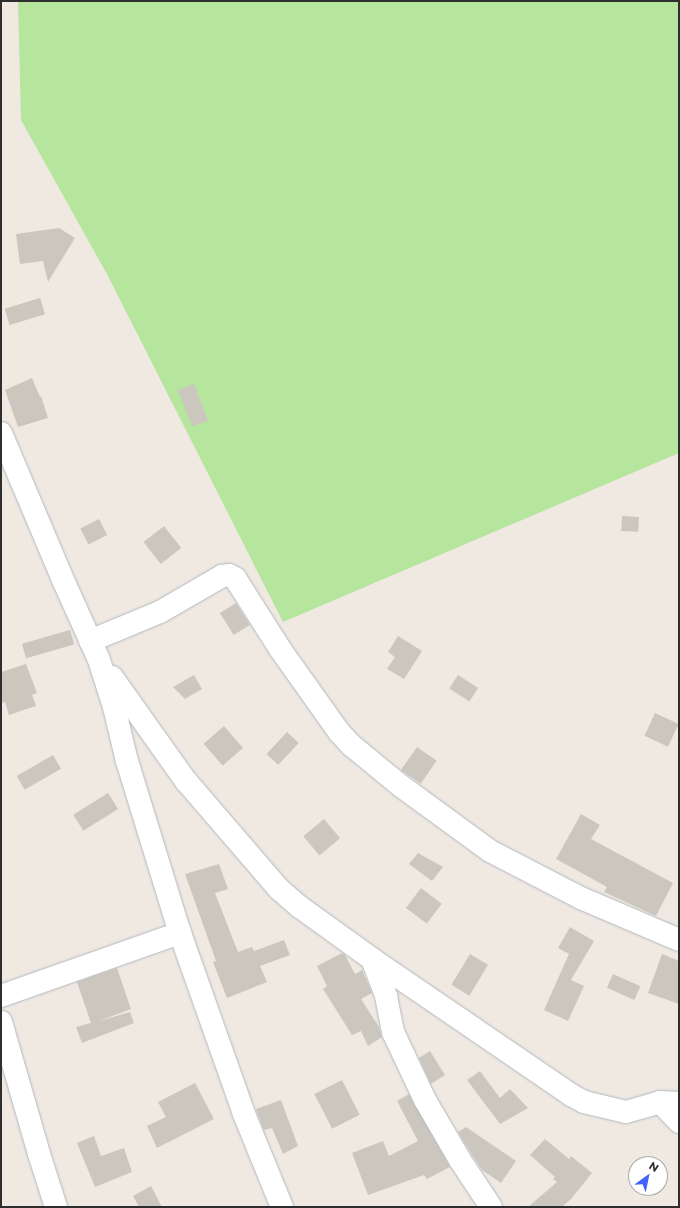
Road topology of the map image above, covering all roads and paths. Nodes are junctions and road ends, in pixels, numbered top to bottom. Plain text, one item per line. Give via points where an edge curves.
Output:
1 (1, 433) edge
2 (95, 651) junction
3 (180, 933) junction
4 (679, 940) edge
5 (372, 959) junction
6 (1, 996) edge
7 (1, 1022) edge
8 (669, 1103) edge
9 (679, 1122) edge
10 (56, 1207) edge
11 (282, 1207) edge
12 (491, 1207) edge

1 - 2 street
2 - 3 street via 114,707 127,761
2 - 4 street via 222,576 235,578 280,649 339,732 390,777 490,852 583,899
2 - 5 street via 186,781 278,889
3 - 6 street
3 - 11 street via 244,1114
5 - 8 street via 584,1102 626,1112
5 - 12 street via 386,996 393,1032 425,1100
7 - 10 street via 38,1154
8 - 9 street

